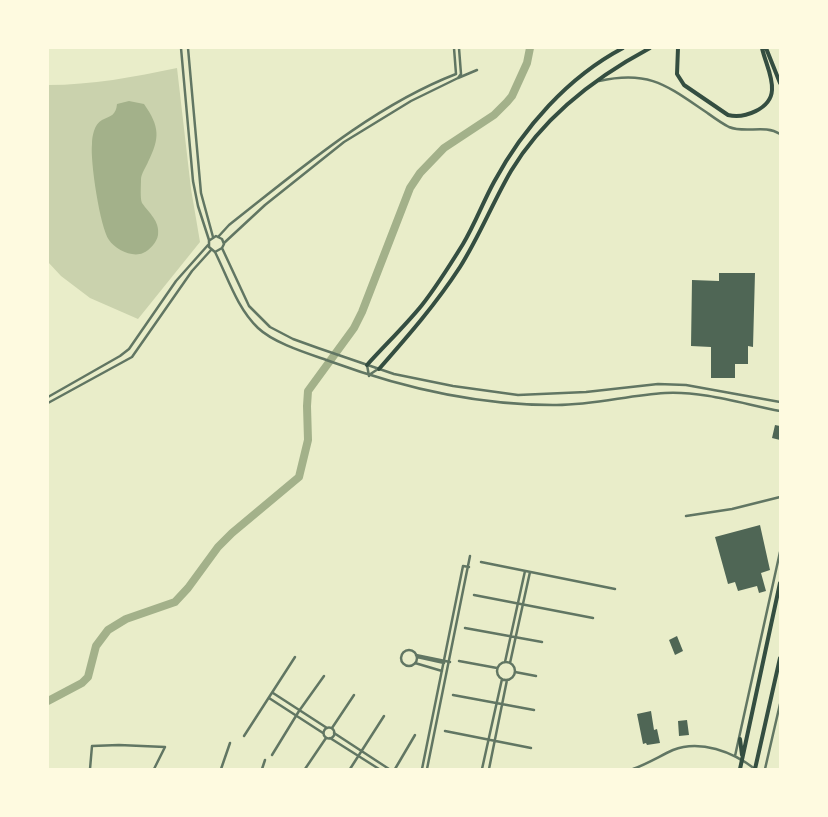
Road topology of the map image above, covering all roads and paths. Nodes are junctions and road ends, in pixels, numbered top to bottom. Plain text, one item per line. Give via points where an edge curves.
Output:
1 (181, 48) edge
2 (188, 48) edge
3 (454, 48) edge
4 (459, 48) edge
5 (623, 48) edge
6 (650, 48) edge
7 (678, 48) edge
8 (762, 48) edge
9 (766, 48) edge
10 (459, 70) junction
11 (478, 70) dead end
12 (458, 78) junction
13 (594, 82) junction
14 (780, 83) edge
15 (780, 134) edge
16 (213, 237) junction
17 (218, 237) junction
18 (209, 240) junction
19 (224, 244) junction
20 (208, 245) junction
21 (222, 248) junction
22 (211, 250) junction
23 (215, 252) junction
24 (120, 356) junction
25 (125, 361) junction
26 (367, 365) junction
27 (379, 369) junction
28 (369, 376) junction
29 (52, 395) junction
30 (48, 397) edge
31 (55, 399) junction
32 (48, 402) edge
33 (780, 402) edge
34 (780, 411) edge
35 (780, 497) edge
36 (686, 516) dead end
37 (780, 552) edge
38 (470, 556) dead end
39 (481, 562) dead end
40 (469, 567) junction
41 (525, 571) junction
42 (530, 572) junction
43 (462, 574) junction
44 (467, 575) junction
45 (780, 583) edge
46 (615, 590) dead end
47 (474, 595) dead end
48 (518, 603) junction
49 (523, 604) junction
50 (593, 618) dead end
51 (465, 628) dead end
52 (511, 637) junction
53 (516, 638) junction
54 (542, 642) dead end
55 (416, 656) junction
56 (296, 657) dead end
57 (780, 658) edge
58 (459, 660) dead end
59 (444, 662) junction
60 (450, 662) junction
61 (505, 662) junction
62 (415, 663) junction
63 (510, 663) junction
64 (498, 668) junction
65 (442, 671) junction
66 (515, 672) junction
67 (324, 676) dead end
68 (536, 676) dead end
69 (502, 679) junction
70 (507, 680) junction
71 (273, 693) junction
72 (354, 695) dead end
73 (452, 695) dead end
74 (269, 698) junction
75 (496, 704) junction
76 (502, 704) junction
77 (780, 704) edge
78 (534, 710) dead end
79 (299, 711) junction
80 (296, 716) junction
81 (384, 716) dead end
82 (327, 728) junction
83 (332, 728) junction
84 (445, 731) dead end
85 (323, 733) junction
86 (334, 733) junction
87 (415, 735) dead end
88 (244, 736) dead end
89 (326, 738) junction
90 (330, 738) junction
91 (740, 739) junction
92 (488, 741) junction
93 (494, 742) junction
94 (230, 743) dead end
95 (532, 748) dead end
96 (361, 751) junction
97 (272, 755) dead end
98 (358, 756) junction
99 (735, 756) junction
100 (742, 759) junction
101 (265, 760) dead end
102 (90, 769) edge
103 (154, 769) edge
104 (221, 769) edge
105 (262, 769) edge
106 (305, 769) edge
107 (350, 769) edge
108 (379, 769) edge
109 (389, 769) edge
110 (395, 769) edge
111 (422, 769) edge
112 (427, 769) edge
113 (482, 769) edge
114 (489, 769) edge
115 (633, 769) edge
116 (740, 769) edge
117 (755, 769) edge
118 (765, 769) edge

1 - 18 street via 194,187
2 - 16 street via 200,181 204,208
3 - 10 street
4 - 10 street
5 - 26 highway via 592,68 553,99 526,132 494,182 464,243 442,276 422,304
6 - 13 highway
7 - 8 highway via 677,74 684,85 728,115 745,116 756,112 771,96 770,75
9 - 14 highway
10 - 12 street via 461,74
10 - 17 street via 456,74 421,89 332,144 229,225
11 - 12 street
12 - 19 street via 411,101 344,142 265,205
13 - 15 street via 624,76 655,81 674,90 729,127 765,129
13 - 27 highway via 567,103 532,141 512,170 460,265 418,325
16 - 17 street
16 - 18 street
17 - 19 street
18 - 20 street
19 - 21 street
20 - 22 street
20 - 24 street via 176,281 129,349
21 - 23 street
21 - 26 street via 250,306 270,327 318,348
22 - 23 street
22 - 25 street via 192,271 132,357
23 - 28 street via 242,309 252,322 268,335
24 - 25 street
24 - 29 street
25 - 31 street
26 - 27 street
26 - 28 street
27 - 28 street
27 - 33 street via 421,380 518,395 586,392 658,384 686,385
28 - 34 street via 443,395 514,403 554,405 667,393 707,396
29 - 30 street
29 - 31 street
31 - 32 street
35 - 36 street via 732,509
37 - 91 street
38 - 40 street
39 - 41 street
40 - 43 street via 463,566
40 - 44 street
41 - 42 street
41 - 48 street
42 - 46 street
42 - 49 street
43 - 44 street
43 - 59 street
44 - 60 street
45 - 100 highway
47 - 48 street
48 - 49 street
48 - 52 street
49 - 50 street
49 - 53 street
51 - 52 street
52 - 53 street
52 - 61 street
53 - 54 street
53 - 63 street
55 - 59 street
55 - 62 street
55 - 62 street via 407,650 401,656 405,665
56 - 71 street
57 - 117 highway
58 - 64 street
59 - 60 street
59 - 65 street
60 - 112 street
61 - 63 street
61 - 64 street
62 - 65 street
63 - 66 street
64 - 69 street via 498,674
65 - 111 street
66 - 68 street
66 - 70 street
67 - 79 street
69 - 70 street
69 - 75 street
70 - 76 street
71 - 74 street
71 - 79 street
72 - 83 street
73 - 75 street
74 - 80 street
74 - 88 street
75 - 76 street
75 - 92 street
76 - 78 street
76 - 93 street
77 - 118 street
79 - 80 street
79 - 82 street
80 - 85 street
80 - 97 street
81 - 96 street
82 - 83 street
82 - 85 street
83 - 86 street
84 - 92 street
85 - 89 street
86 - 90 street
86 - 96 street
87 - 110 street
89 - 90 street
89 - 106 street
90 - 98 street
91 - 99 street
91 - 100 highway
92 - 93 street
92 - 113 street
93 - 95 street
93 - 114 street
94 - 104 street
96 - 98 street
96 - 109 street
98 - 107 street
98 - 108 street
99 - 100 street
99 - 115 street via 692,746 673,750
100 - 116 highway
100 - 117 street
101 - 105 street
102 - 103 street via 92,746 165,747

